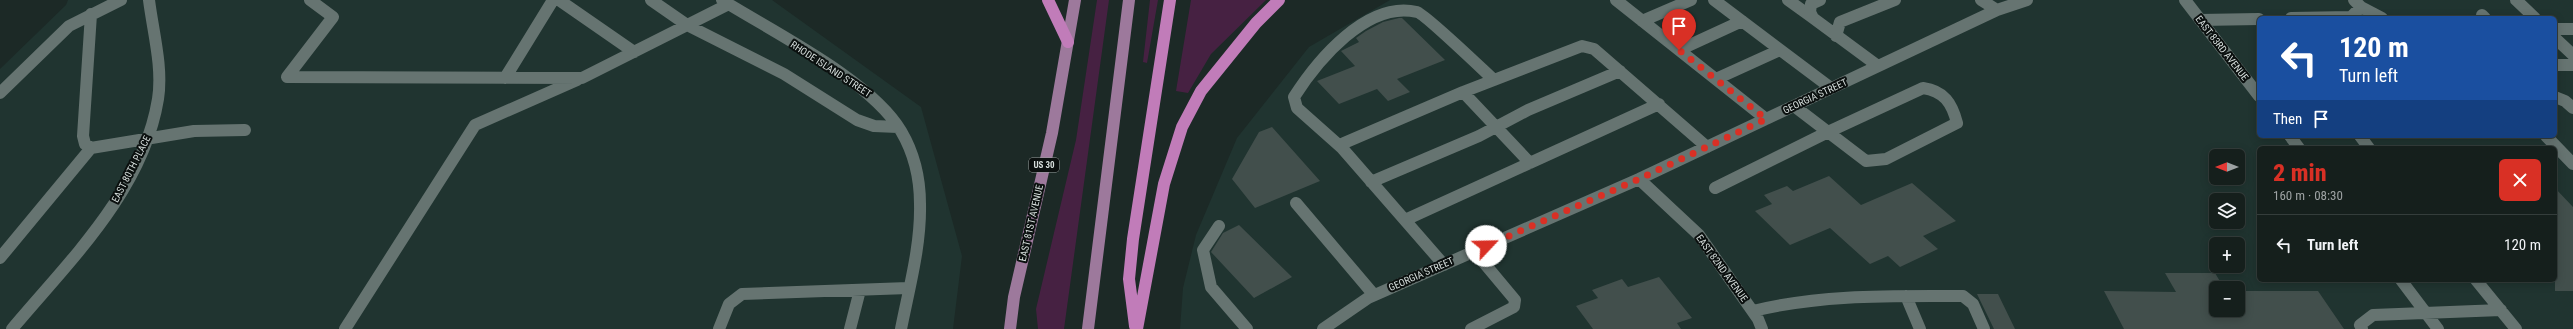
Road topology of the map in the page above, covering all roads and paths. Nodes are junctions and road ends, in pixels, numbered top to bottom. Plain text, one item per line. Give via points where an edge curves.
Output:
1 (121, 0) edge
2 (149, 0) edge
3 (310, 0) edge
4 (553, 0) edge
5 (559, 0) edge
6 (651, 0) edge
7 (1048, 0) edge
8 (1075, 0) edge
9 (1129, 0) edge
10 (1170, 0) edge
11 (1279, 0) edge
12 (1616, 0) edge
13 (1691, 0) edge
14 (1714, 0) edge
15 (1788, 0) edge
16 (1820, 0) edge
17 (1895, 0) edge
18 (1981, 0) edge
19 (2027, 0) edge
20 (2185, 0) edge
21 (2516, 0) edge
22 (726, 2) edge
23 (2358, 4) edge
24 (1998, 10) junction
25 (91, 14) junction
26 (2352, 16) edge
27 (2379, 16) edge
28 (2533, 16) edge
29 (1813, 18) junction
30 (2257, 19) edge
31 (2200, 20) junction
32 (1642, 21) junction
33 (1742, 21) junction
34 (687, 25) junction
35 (2557, 29) edge
36 (2573, 29) edge
37 (1836, 36) junction
38 (2557, 40) edge
39 (1068, 42) junction
40 (1679, 50) junction
41 (1780, 50) junction
42 (634, 52) junction
43 (2573, 55) edge
44 (2557, 65) edge
45 (2573, 65) edge
46 (1878, 66) junction
47 (1620, 71) junction
48 (505, 78) junction
49 (582, 78) junction
50 (1716, 79) junction
51 (1494, 80) junction
52 (1832, 88) junction
53 (1462, 92) junction
54 (2257, 92) edge
55 (0, 93) edge
56 (2557, 98) edge
57 (1659, 104) junction
58 (1794, 106) junction
59 (2573, 108) edge
60 (1766, 119) junction
61 (1498, 126) junction
62 (898, 127) junction
63 (245, 130) dead end
64 (1827, 132) junction
65 (149, 137) junction
66 (2548, 138) edge
67 (2556, 146) edge
68 (1707, 147) junction
69 (2557, 147) edge
70 (91, 148) junction
71 (1342, 148) junction
72 (1530, 163) junction
73 (2573, 164) edge
74 (1639, 179) junction
75 (1372, 182) junction
76 (1715, 188) dead end
77 (1296, 203) dead end
78 (1404, 220) junction
79 (1219, 226) dead end
80 (1474, 251) junction
81 (0, 258) edge
82 (1444, 265) junction
83 (2402, 282) edge
84 (2478, 282) edge
85 (908, 288) junction
86 (860, 290) junction
87 (1374, 295) junction
88 (1906, 296) junction
89 (2500, 310) junction
90 (1753, 311) junction
91 (2425, 312) junction
92 (12, 329) edge
93 (346, 329) edge
94 (719, 329) edge
95 (850, 329) edge
96 (902, 329) edge
97 (1010, 329) edge
98 (1088, 329) edge
99 (1136, 329) edge
100 (1247, 329) edge
101 (1323, 329) edge
102 (1471, 329) edge
103 (1762, 329) edge
104 (1920, 329) edge
105 (1984, 329) edge
106 (2362, 329) edge
107 (2438, 329) edge
108 (2516, 329) edge

1 - 25 street
2 - 65 street, EAST 80TH PLACE via 159,85
3 - 48 street via 333,17 287,77
4 - 48 street
5 - 42 street
6 - 34 street
7 - 39 highway
8 - 39 main road, EAST 81ST AVENUE / US 30
9 - 98 main road
10 - 99 highway via 1133,240 1129,279
11 - 99 highway via 1259,17 1243,36 1196,98 1184,124 1170,161 1156,215 1148,279
12 - 32 street
13 - 32 street
14 - 33 street
15 - 29 street
16 - 29 street via 1811,4 1810,12
17 - 37 street via 1840,22
18 - 24 street
19 - 24 street, GEORGIA STREET
20 - 31 street, EAST 83RD AVENUE
21 - 28 street
22 - 34 street
22 - 62 street, RHODE ISLAND STREET via 864,89 889,112
23 - 26 street
23 - 27 street
24 - 46 street, GEORGIA STREET
25 - 55 street via 69,26
25 - 70 street via 83,136 85,144
29 - 37 street
30 - 31 street
31 - 54 street, EAST 83RD AVENUE
32 - 40 street
33 - 40 street
33 - 41 street
34 - 42 street
34 - 62 street via 784,74 857,120 874,126
35 - 36 street
37 - 46 street
38 - 43 street
39 - 97 main road, EAST 81ST AVENUE / US 30 via 1052,133 1014,297
40 - 50 street
41 - 50 street
41 - 52 street
42 - 49 street
44 - 45 street
46 - 52 street, GEORGIA STREET
47 - 51 street via 1594,49 1582,46
47 - 57 street
47 - 61 street via 1528,110
48 - 49 street
49 - 93 street via 475,125
50 - 60 street
51 - 53 street
51 - 71 street via 1418,12 1406,7 1375,13 1349,28 1323,54 1294,97 1297,108
52 - 58 street, GEORGIA STREET
53 - 61 street
53 - 71 street via 1360,134 1344,142
56 - 59 street
57 - 68 street
57 - 72 street
58 - 60 street, GEORGIA STREET
58 - 64 street
60 - 68 street, GEORGIA STREET
61 - 72 street
61 - 75 street
62 - 85 street, RHODE ISLAND STREET via 915,167 920,203
63 - 65 street via 194,131
64 - 64 street via 1866,161 1876,161 1913,146 1957,123 1950,100 1936,90 1923,88
64 - 76 street
65 - 70 street
65 - 92 street, EAST 80TH PLACE via 114,203
66 - 67 street
68 - 74 street, GEORGIA STREET
69 - 73 street
70 - 81 street
71 - 75 street
72 - 78 street
74 - 80 street, GEORGIA STREET
74 - 90 street, EAST 82ND AVENUE via 1698,235
75 - 78 street
77 - 87 street
78 - 82 street
79 - 100 street via 1203,250 1211,288
80 - 82 street, GEORGIA STREET
80 - 102 street via 1515,300 1514,307
82 - 87 street, GEORGIA STREET
83 - 91 street
84 - 89 street
85 - 86 street
85 - 96 street, RHODE ISLAND STREET
86 - 94 street via 742,294 734,297 728,304
86 - 95 street
87 - 101 street, GEORGIA STREET
88 - 90 street via 1837,296 1777,304
88 - 104 street
88 - 105 street via 1964,296 1973,304
89 - 91 street
89 - 108 street
90 - 103 street, EAST 82ND AVENUE
91 - 106 street via 2373,316 2360,325
91 - 107 street

